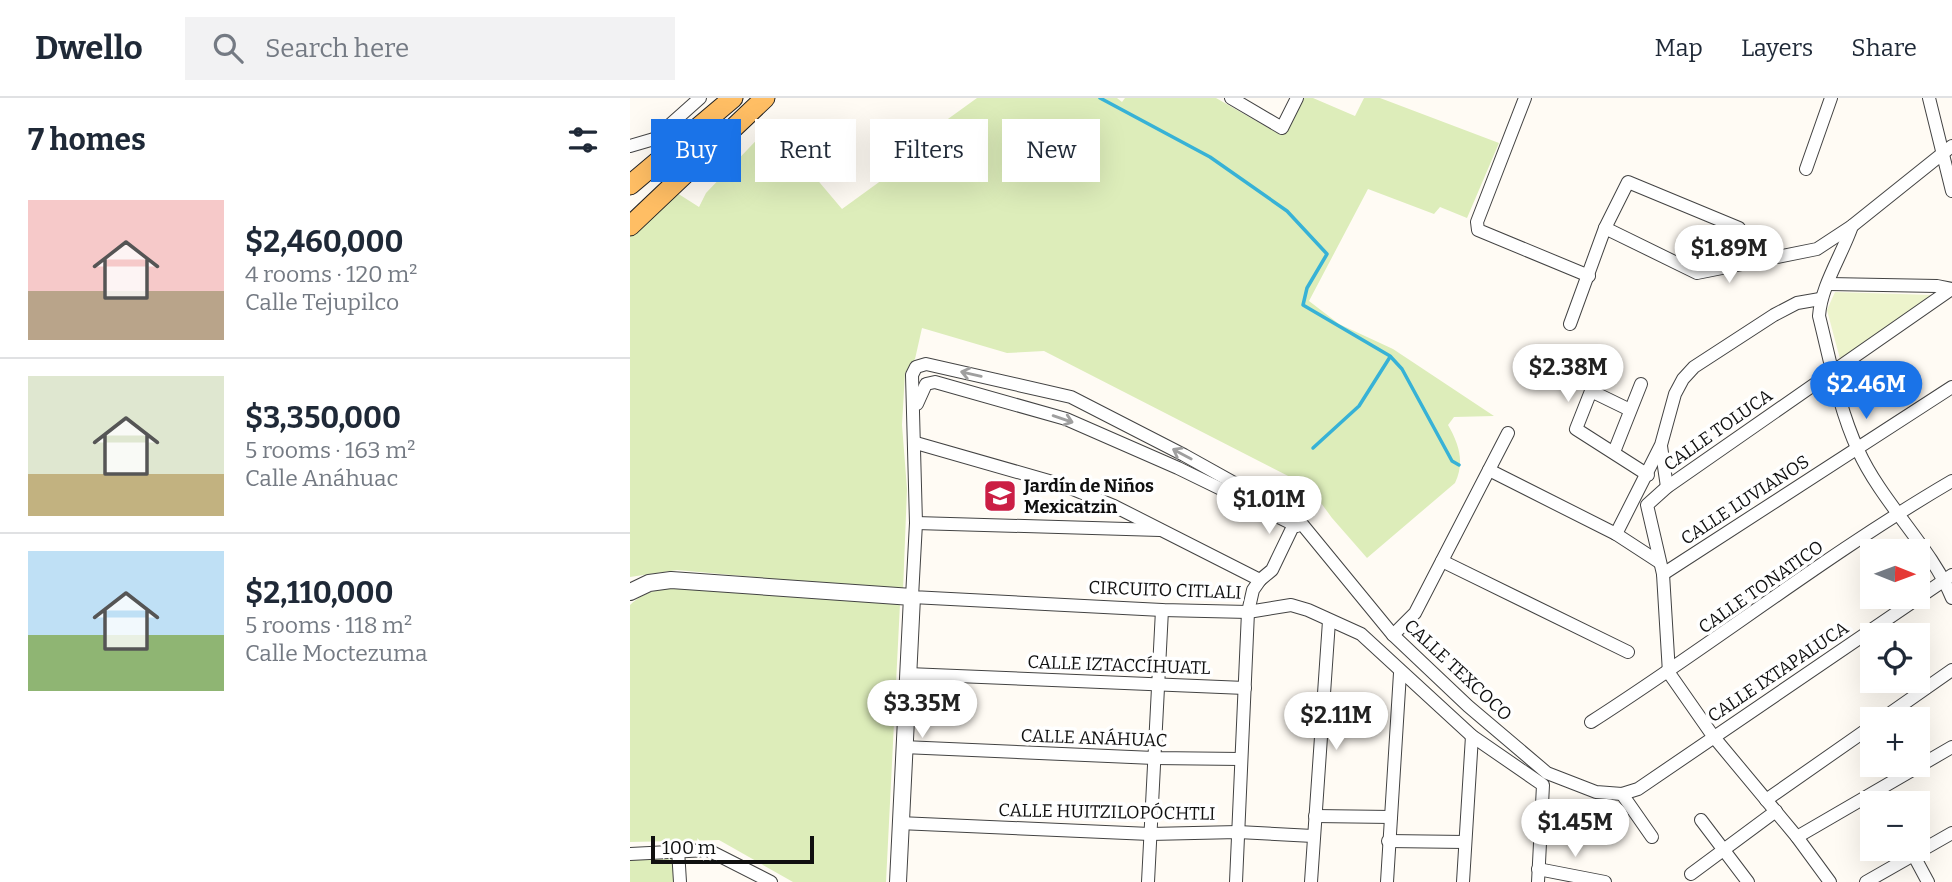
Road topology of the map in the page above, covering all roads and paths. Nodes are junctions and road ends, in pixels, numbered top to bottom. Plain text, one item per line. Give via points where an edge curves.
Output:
1 (700, 98) edge
2 (733, 98) edge
3 (765, 98) edge
4 (1297, 98) edge
5 (1525, 98) edge
6 (1830, 98) edge
7 (1930, 98) edge
8 (1236, 99) edge
9 (630, 146) edge
10 (1947, 150) edge
11 (1807, 169) dead end
12 (630, 185) edge
13 (1952, 191) edge
14 (630, 226) edge
15 (1853, 226) junction
16 (1605, 228) junction
17 (1759, 259) junction
18 (1589, 276) junction
19 (1829, 284) junction
20 (1951, 289) edge
21 (1820, 299) junction
22 (1570, 324) dead end
23 (1833, 371) junction
24 (1641, 384) dead end
25 (1952, 387) edge
26 (1630, 410) junction
27 (913, 418) junction
28 (1508, 433) dead end
29 (916, 443) junction
30 (1661, 445) junction
31 (1857, 449) junction
32 (1614, 452) junction
33 (1489, 470) junction
34 (1648, 475) junction
35 (1952, 481) edge
36 (1667, 487) junction
37 (1895, 514) junction
38 (916, 523) junction
39 (1297, 523) junction
40 (1164, 530) junction
41 (1616, 534) junction
42 (1442, 561) junction
43 (1661, 568) junction
44 (1948, 578) edge
45 (1260, 580) junction
46 (630, 592) edge
47 (912, 597) junction
48 (1952, 598) edge
49 (1162, 610) junction
50 (1248, 612) junction
51 (1329, 621) junction
52 (1394, 635) junction
53 (1628, 652) dead end
54 (1952, 670) edge
55 (1400, 673) junction
56 (1669, 673) junction
57 (908, 674) junction
58 (1157, 684) junction
59 (1245, 688) junction
60 (1899, 707) edge
61 (1591, 722) dead end
62 (1860, 734) edge
63 (1472, 736) junction
64 (1713, 736) junction
65 (903, 747) junction
66 (1952, 747) edge
67 (1154, 758) junction
68 (1241, 759) junction
69 (1622, 794) junction
70 (1766, 800) junction
71 (1776, 811) junction
72 (1315, 816) junction
73 (1391, 817) junction
74 (1701, 820) dead end
75 (899, 823) junction
76 (1238, 832) junction
77 (1952, 833) edge
78 (1150, 834) junction
79 (1313, 836) junction
80 (1652, 837) dead end
81 (1797, 837) junction
82 (1388, 841) junction
83 (1465, 842) junction
84 (1930, 846) edge
85 (1723, 848) junction
86 (678, 850) junction
87 (630, 854) edge
88 (1905, 861) edge
89 (1917, 861) edge
90 (1691, 874) dead end
91 (1538, 875) edge
92 (680, 882) edge
93 (771, 882) edge
94 (898, 882) edge
95 (1148, 882) edge
96 (1236, 882) edge
97 (1311, 882) edge
98 (1387, 882) edge
99 (1463, 882) edge
100 (1605, 882) edge
101 (1748, 882) edge
102 (1830, 882) edge
103 (1866, 882) edge
104 (1928, 882) edge

1 - 9 street via 654,139
2 - 12 main road
3 - 14 main road
4 - 8 street via 1282,128
5 - 18 street via 1477,222 1481,232
6 - 11 street
7 - 10 street
10 - 13 street
10 - 15 street
15 - 17 street via 1817,249
15 - 19 street
16 - 17 street via 1697,273
16 - 17 street via 1628,182 1739,228
16 - 18 street
18 - 22 street
19 - 20 street
19 - 21 street
20 - 23 street, CALLE TOLUCA
21 - 23 street via 1819,316
21 - 30 street via 1797,303 1774,315 1694,367 1675,394
23 - 31 street
23 - 36 street, CALLE TOLUCA
24 - 26 street
25 - 31 street, CALLE LUVIANOS
26 - 32 street
26 - 32 street via 1591,391 1576,429
27 - 29 street
27 -> 39 street, CALLE TEXCOCO via 921,390 935,382 1066,419
39 -> 27 street, CALLE TEXCOCO via 1184,455 1071,397 926,364 916,367 912,375
28 - 33 street
29 - 38 street
29 - 40 street via 1063,485
30 - 34 street
30 - 36 street
31 - 37 street
31 - 43 street, CALLE LUVIANOS
32 - 34 street
33 - 41 street
33 - 42 street
34 - 41 street
35 - 37 street, CALLE TONATICO
36 - 43 street, CALLE TOLUCA via 1647,505
37 - 44 street
37 - 56 street, CALLE TONATICO
38 - 40 street
38 - 47 street
39 - 45 street via 1272,570
39 - 52 street, CALLE TEXCOCO
40 - 45 street
41 - 43 street
42 - 52 street via 1415,613
42 - 53 street
43 - 56 street
44 - 48 street
44 - 64 street, CALLE IXTAPALUCA
45 - 50 street
46 - 47 street, CIRCUITO CITLALI via 671,580
47 - 49 street, CIRCUITO CITLALI
47 - 57 street
49 - 50 street, CIRCUITO CITLALI
49 - 58 street
50 - 51 street, CIRCUITO CITLALI via 1291,605
50 - 59 street
51 - 55 street, CIRCUITO CITLALI via 1361,634
51 - 72 street
52 - 69 street, CALLE TEXCOCO via 1547,773 1595,792
54 - 60 street
55 - 63 street, CIRCUITO CITLALI
55 - 73 street
56 - 61 street, CALLE TONATICO
56 - 64 street
57 - 58 street, CALLE IZTACCÍHUATL
57 - 65 street
58 - 59 street, CALLE IZTACCÍHUATL
58 - 67 street
59 - 68 street
62 - 70 street
63 - 83 street
63 - 91 street, CIRCUITO CITLALI via 1543,785
64 - 69 street, CALLE IXTAPALUCA via 1638,789
64 - 70 street
65 - 67 street, CALLE ANÁHUAC
65 - 75 street
66 - 81 street
67 - 68 street, CALLE ANÁHUAC
67 - 78 street
68 - 76 street
69 - 80 street
70 - 71 street
71 - 81 street
71 - 85 street
72 - 73 street
72 - 79 street
73 - 82 street
74 - 85 street
75 - 78 street, CALLE HUITZILOPÓCHTLI
75 - 94 street
76 - 78 street, CALLE HUITZILOPÓCHTLI
76 - 79 street, CALLE HUITZILOPÓCHTLI
76 - 96 street
77 - 84 street
78 - 95 street
79 - 97 street
81 - 102 street
82 - 83 street
82 - 98 street
83 - 99 street
85 - 90 street
85 - 101 street
86 - 87 street
86 - 92 street
86 - 93 street via 708,850
88 - 103 street
89 - 104 street
91 - 100 street

